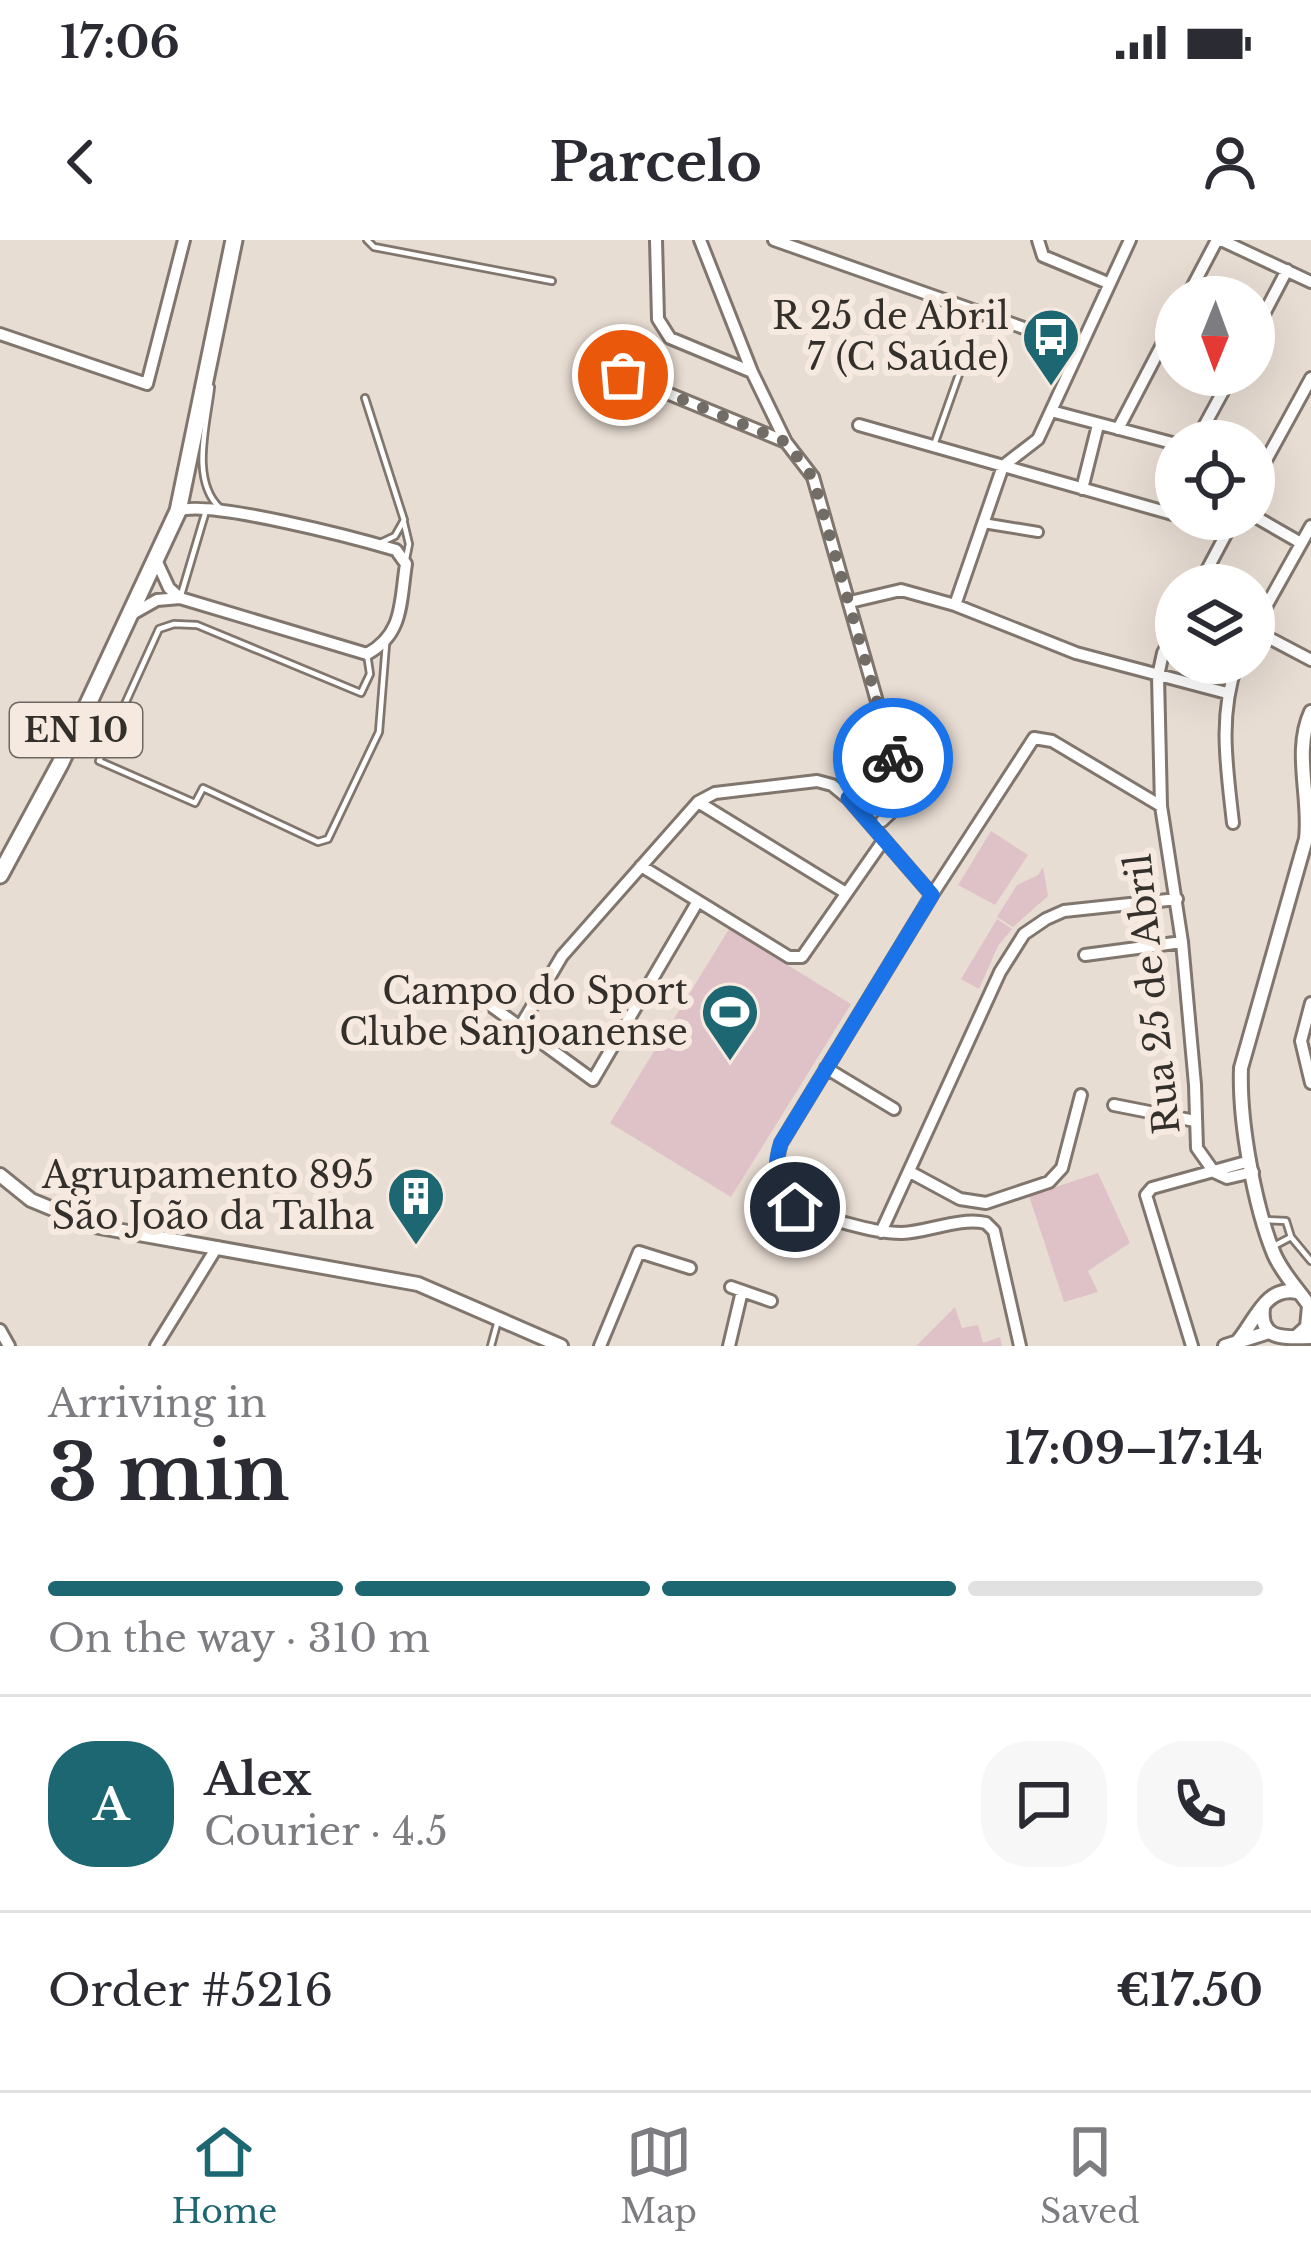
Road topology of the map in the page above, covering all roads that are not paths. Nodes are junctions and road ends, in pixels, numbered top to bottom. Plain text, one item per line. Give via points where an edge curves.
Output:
1 (184, 240) edge
2 (234, 240) edge
3 (367, 240) edge
4 (656, 240) edge
5 (700, 240) edge
6 (774, 240) edge
7 (1038, 240) edge
8 (1130, 240) edge
9 (1219, 240) edge
10 (1287, 270) junction
11 (1199, 276) edge
12 (552, 281) dead end
13 (1311, 282) edge
14 (1108, 283) junction
15 (1275, 293) edge
16 (980, 315) junction
17 (0, 334) edge
18 (213, 340) junction
19 (1078, 347) junction
20 (1155, 358) edge
21 (752, 372) junction
22 (623, 375) dead end
23 (1311, 378) edge
24 (365, 398) dead end
25 (1051, 411) junction
26 (860, 425) dead end
27 (1099, 425) junction
28 (1118, 429) junction
29 (1275, 438) edge
30 (1155, 439) edge
31 (786, 442) junction
32 (934, 445) junction
33 (1003, 466) junction
34 (1082, 488) junction
35 (206, 509) junction
36 (1155, 509) edge
37 (178, 511) junction
38 (225, 512) junction
39 (404, 520) junction
40 (983, 523) junction
41 (1311, 526) edge
42 (1275, 528) edge
43 (1038, 532) dead end
44 (1301, 543) junction
45 (378, 545) junction
46 (157, 562) junction
47 (406, 564) junction
48 (1275, 591) edge
49 (180, 598) junction
50 (850, 602) junction
51 (955, 604) junction
52 (134, 613) junction
53 (1275, 640) edge
54 (386, 644) junction
55 (367, 654) junction
56 (1311, 660) edge
57 (1155, 675) edge
58 (1158, 684) edge
59 (1190, 684) edge
60 (1230, 684) edge
61 (1227, 693) junction
62 (1311, 712) edge
63 (907, 745) junction
64 (922, 758) junction
65 (848, 798) junction
66 (698, 802) junction
67 (1160, 806) junction
68 (870, 808) dead end
69 (882, 821) dead end
70 (1233, 824) dead end
71 (1310, 824) edge
72 (883, 841) junction
73 (641, 866) junction
74 (0, 874) edge
75 (846, 892) junction
76 (932, 895) junction
77 (1177, 899) junction
78 (698, 901) junction
79 (1182, 942) junction
80 (1085, 955) dead end
81 (1311, 1003) edge
82 (490, 1005) dead end
83 (520, 1027) junction
84 (826, 1068) junction
85 (1311, 1083) edge
86 (1081, 1096) dead end
87 (1114, 1105) dead end
88 (894, 1109) dead end
89 (1195, 1120) junction
90 (1251, 1166) junction
91 (910, 1172) junction
92 (1214, 1172) junction
93 (0, 1174) edge
94 (1265, 1220) junction
95 (881, 1232) junction
96 (1291, 1237) junction
97 (217, 1247) junction
98 (1273, 1251) junction
99 (1311, 1261) edge
100 (689, 1268) dead end
101 (1297, 1292) junction
102 (1266, 1300) junction
103 (771, 1301) dead end
104 (1310, 1307) edge
105 (499, 1318) junction
106 (0, 1330) edge
107 (1311, 1337) edge
108 (1267, 1340) edge
109 (1290, 1341) edge
110 (1236, 1342) edge
111 (9, 1346) edge
112 (156, 1346) edge
113 (491, 1346) edge
114 (561, 1346) edge
115 (600, 1346) edge
116 (729, 1346) edge
117 (1020, 1346) edge
118 (1192, 1346) edge

1 - 17 street via 147,384
2 - 18 main road, EN 10
3 - 12 lane
4 - 21 street via 658,319 670,338
5 - 21 street
6 - 16 street
7 - 14 street via 1043,256
8 - 14 street
9 - 10 street
9 - 11 street
10 - 13 street
10 - 15 street
14 - 19 street
16 - 19 street
16 - 32 lane
18 - 37 main road, EN 10
18 - 38 lane via 203,468 206,489
19 - 25 street
20 - 28 street
21 - 31 street
22 - 31 street
23 - 29 street
24 - 39 lane
25 - 27 street
25 - 33 street via 1038,439
26 - 32 street
27 - 28 street
27 - 34 street
28 - 30 street
31 - 50 street via 813,478
32 - 33 street
33 - 34 street
33 - 40 street
34 - 36 street
35 - 37 street
35 - 38 street
35 - 49 lane
37 - 46 main road, EN 10
38 - 45 street
39 - 45 lane
39 - 47 lane
40 - 43 street
40 - 51 street
41 - 44 street
42 - 44 street
44 - 48 street
45 - 47 street
46 - 49 street
46 - 52 main road, EN 10
47 - 54 street
49 - 52 street
49 - 55 street
50 - 51 street via 901,590
50 - 63 street via 884,726
51 - 57 street
52 - 74 main road, EN 10
53 - 56 street
54 - 55 street
54 - 55 lane via 379,732 328,839 318,842 203,788 195,803 99,761 159,628 197,625 361,693 370,674
58 - 67 street, Rua 25 de Abril
59 - 61 street
60 - 61 street
61 - 70 street
62 - 71 street via 1303,742
63 - 64 street
63 - 65 street
64 - 68 street
64 - 69 street via 934,771
65 - 66 street via 817,781
65 - 72 street
66 - 73 street
66 - 75 street
67 - 76 street via 1052,741 1034,739
67 - 77 street, Rua 25 de Abril
71 - 90 street via 1240,1068
72 - 75 street
72 - 76 street
73 - 78 street
73 - 83 street via 562,956
75 - 78 street via 811,949 789,958
76 - 84 street
77 - 79 street, Rua 25 de Abril
77 - 91 street via 1064,911 1024,934
78 - 83 street via 593,1080
79 - 80 street
79 - 89 street, Rua 25 de Abril
81 - 85 street via 1301,1041
82 - 83 street
84 - 88 street
84 - 95 street via 781,1143 779,1187 809,1214
86 - 91 street via 1062,1168 1049,1182 986,1203
87 - 89 street
89 - 92 street, Rua 25 de Abril via 1197,1148
90 - 92 street
90 - 94 street
91 - 95 street
92 - 118 street via 1149,1192
93 - 97 street via 31,1200 94,1226
94 - 96 lane via 1286,1221
94 - 98 street
95 - 117 street via 986,1223
96 - 98 lane
96 - 99 lane
97 - 105 street via 418,1284
97 - 112 street
98 - 101 street
98 - 102 street
100 - 115 street via 639,1252
101 - 102 street
101 - 104 street
102 - 108 street
102 - 110 street
103 - 116 street via 736,1289
104 - 109 street via 1310,1321
105 - 113 lane
105 - 114 street
106 - 111 street
107 - 109 street
108 - 109 street
108 - 110 street

